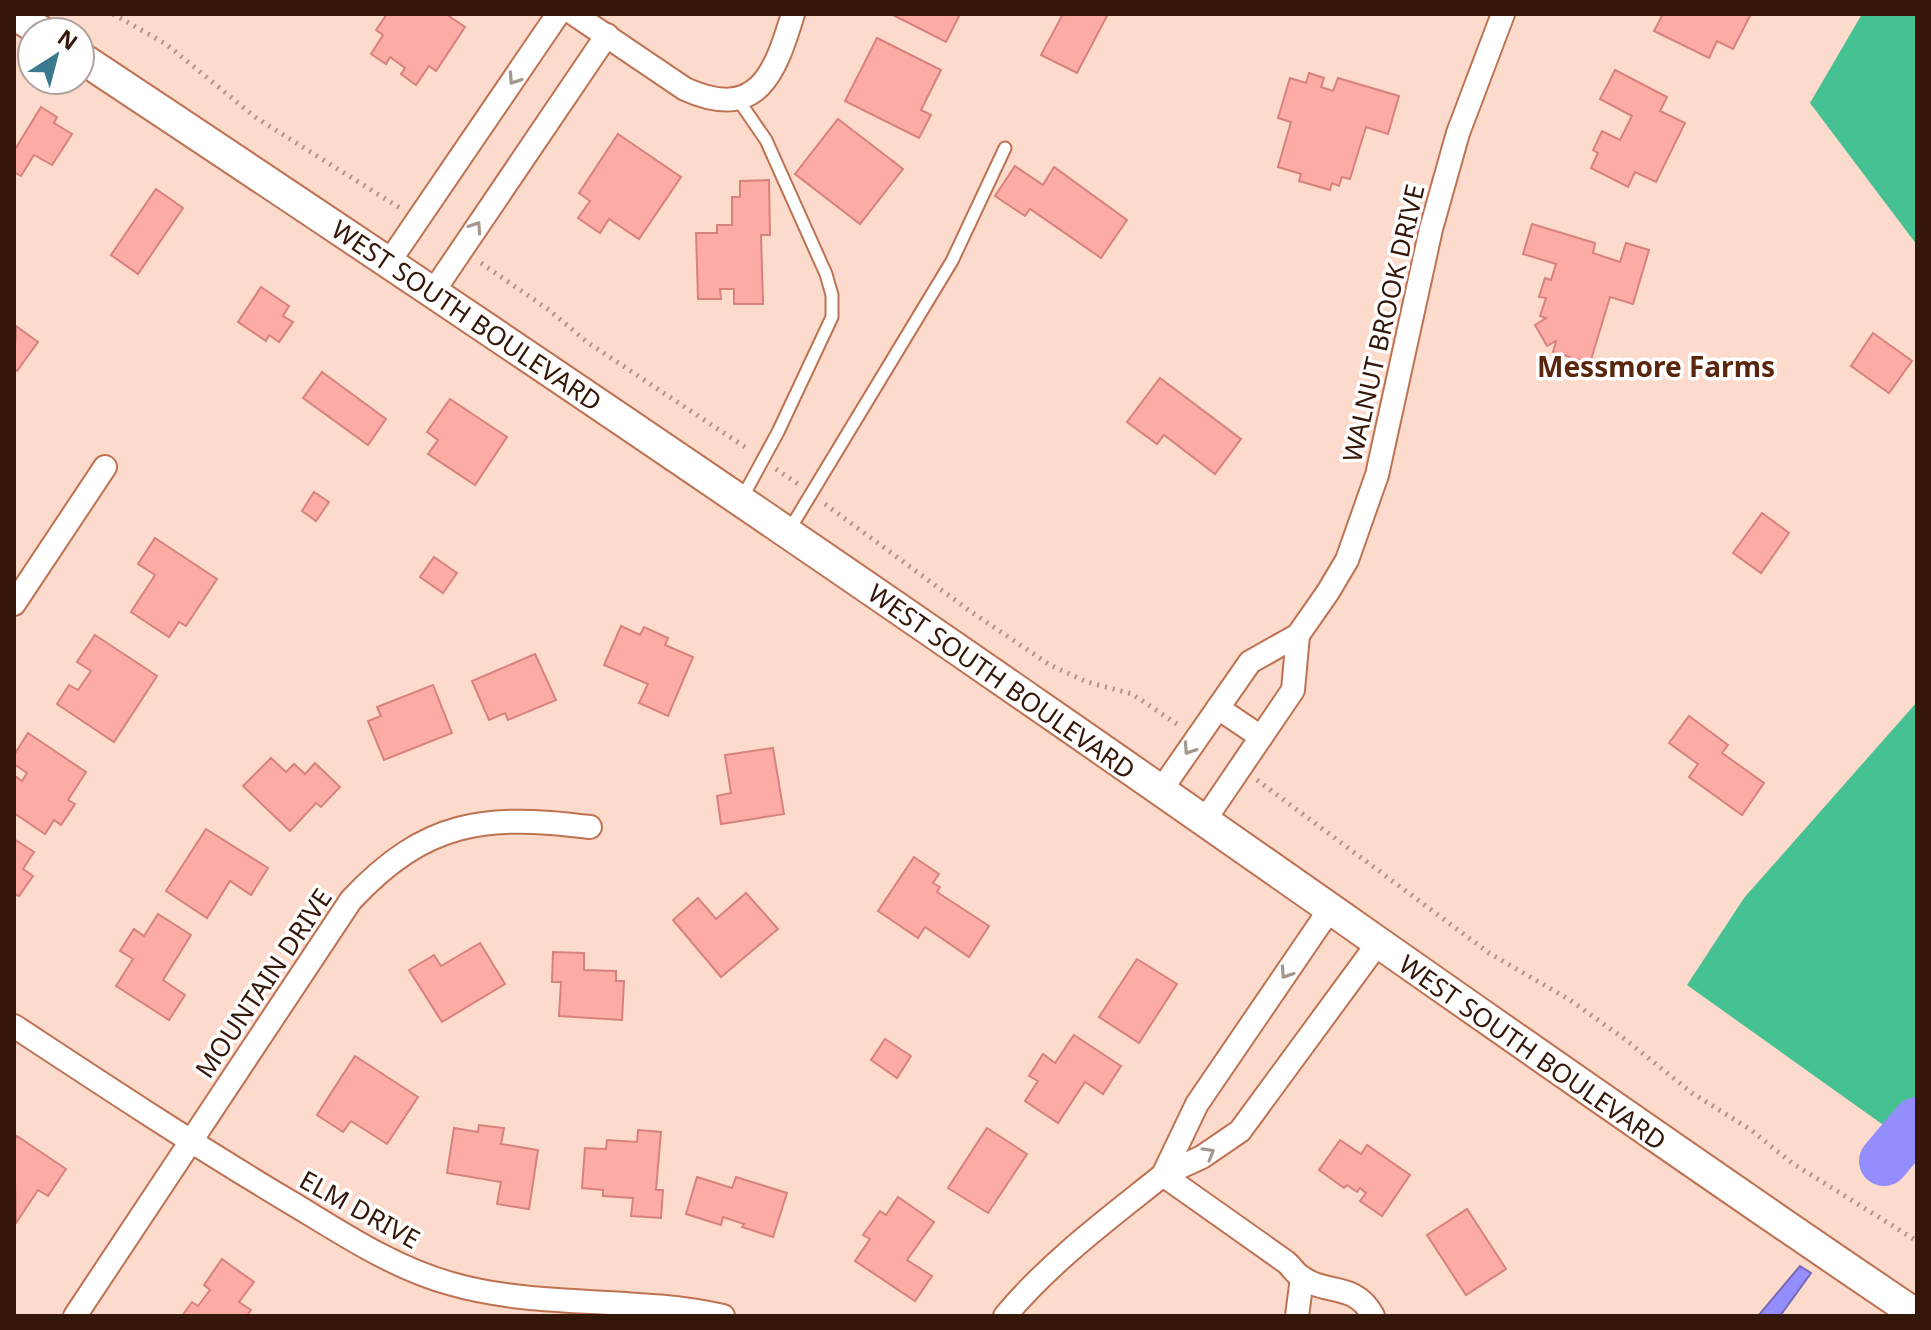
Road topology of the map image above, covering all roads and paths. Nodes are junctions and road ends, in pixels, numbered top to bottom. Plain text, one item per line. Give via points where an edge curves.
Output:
1 (113, 14) edge
2 (558, 14) edge
3 (574, 14) edge
4 (793, 14) edge
5 (1503, 14) edge
6 (607, 35) junction
7 (96, 68) edge
8 (737, 98) junction
9 (1005, 148) dead end
10 (394, 203) dead end
11 (389, 262) junction
12 (487, 267) dead end
13 (433, 292) junction
14 (764, 460) junction
15 (105, 467) dead end
16 (812, 495) junction
17 (741, 500) junction
18 (787, 532) junction
19 (14, 604) edge
20 (1298, 635) junction
21 (1218, 708) junction
22 (1166, 717) dead end
23 (1261, 737) junction
24 (1269, 789) dead end
25 (1161, 790) junction
26 (1204, 821) junction
27 (590, 827) dead end
28 (1330, 909) junction
29 (1378, 943) junction
30 (14, 1026) edge
31 (190, 1142) junction
32 (1163, 1175) junction
33 (1917, 1241) edge
34 (1302, 1278) junction
35 (1917, 1315) edge
36 (75, 1316) edge
37 (723, 1316) edge
38 (1005, 1316) edge
39 (1297, 1316) edge
40 (1373, 1316) edge

1 - 10 path via 183,57 255,117
2 -> 11 street
3 - 6 street
4 - 8 street via 774,70 756,91
5 - 20 street, WALNUT BROOK DRIVE via 1458,133 1431,229 1363,521 1341,571
6 - 8 street via 685,89 705,98
13 -> 6 street
7 - 11 main road, WEST SOUTH BOULEVARD
8 - 14 lane via 766,140 832,295 832,317
9 - 16 lane via 952,261
11 - 13 main road, WEST SOUTH BOULEVARD
12 - 14 path via 587,342
13 - 17 main road, WEST SOUTH BOULEVARD
14 - 16 path
14 - 17 lane
15 - 19 street
16 - 18 lane
16 - 22 path via 1050,665 1132,694
17 - 18 main road, WEST SOUTH BOULEVARD
18 - 25 main road, WEST SOUTH BOULEVARD
20 - 21 street, WALNUT BROOK DRIVE via 1250,662
20 - 23 street, WALNUT BROOK DRIVE via 1293,690
21 - 23 street
21 -> 25 street, WALNUT BROOK DRIVE
23 - 26 street, WALNUT BROOK DRIVE
24 - 33 path via 1489,953 1570,1000 1692,1093
25 - 26 main road, WEST SOUTH BOULEVARD
26 - 28 main road, WEST SOUTH BOULEVARD
27 - 31 street, MOUNTAIN DRIVE via 533,820 484,822 424,840 377,872 351,900
28 - 29 main road, WEST SOUTH BOULEVARD
28 -> 32 street via 1197,1104
32 -> 29 street via 1240,1131
29 - 35 main road, WEST SOUTH BOULEVARD
30 - 31 street, ELM DRIVE
31 - 36 street, MOUNTAIN DRIVE
31 - 37 street, ELM DRIVE via 376,1254 430,1278 489,1293 679,1307
32 - 34 street
32 - 38 street via 1056,1263
34 - 39 street
34 - 40 street via 1349,1292 1362,1299

